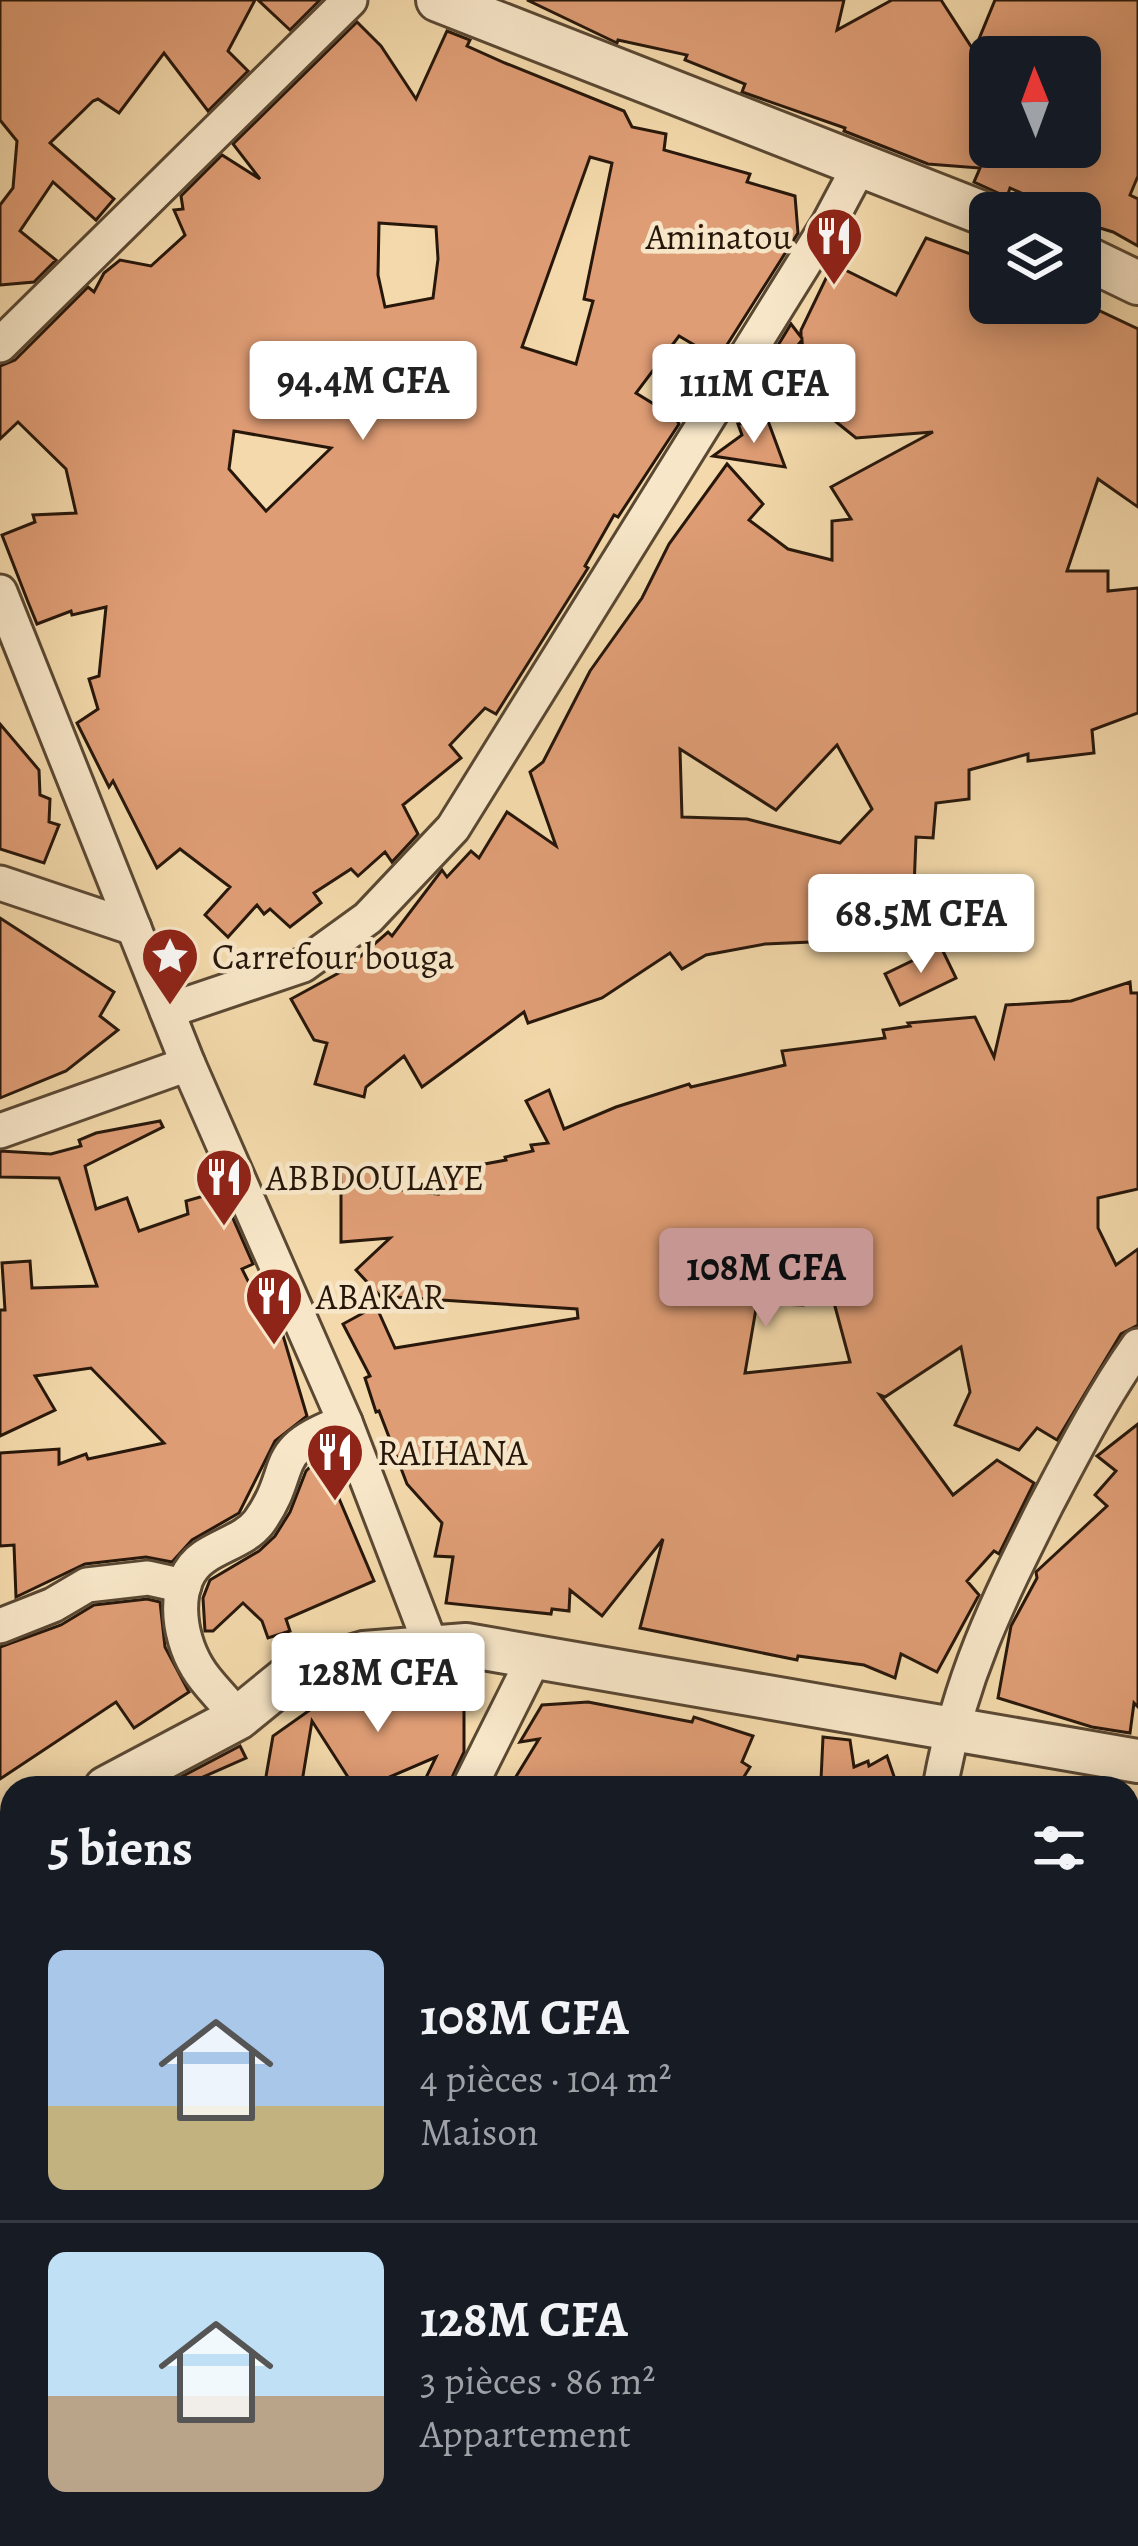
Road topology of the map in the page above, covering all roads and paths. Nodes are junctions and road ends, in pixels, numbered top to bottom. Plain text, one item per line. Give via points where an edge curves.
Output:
1 (350, 0) edge
2 (438, 0) edge
3 (861, 163) junction
4 (969, 207) edge
5 (1101, 265) edge
6 (1138, 283) edge
7 (0, 345) edge
8 (0, 592) edge
9 (0, 883) edge
10 (134, 928) junction
11 (167, 1011) junction
12 (188, 1064) junction
13 (0, 1131) edge
14 (1138, 1346) edge
15 (345, 1422) junction
16 (184, 1586) junction
17 (0, 1626) edge
18 (431, 1646) junction
19 (534, 1658) junction
20 (238, 1718) junction
21 (950, 1727) junction
22 (1138, 1761) edge
23 (129, 1776) edge
24 (475, 1776) edge
25 (942, 1776) edge

1 - 7 street
2 - 3 street
3 - 4 street
3 - 11 street via 453,828 368,918 303,964
5 - 6 street
8 - 10 street
9 - 10 street
10 - 11 street
11 - 12 street
12 - 13 street
12 - 15 street
14 - 21 street via 1102,1396 988,1620
15 - 16 street via 289,1451 256,1526 202,1558
15 - 18 street
16 - 17 street via 148,1578 87,1585
16 - 20 street via 188,1645
18 - 19 street
18 - 20 street via 364,1653 292,1674
19 - 21 street
19 - 24 street
20 - 23 street
21 - 22 street
21 - 25 street

